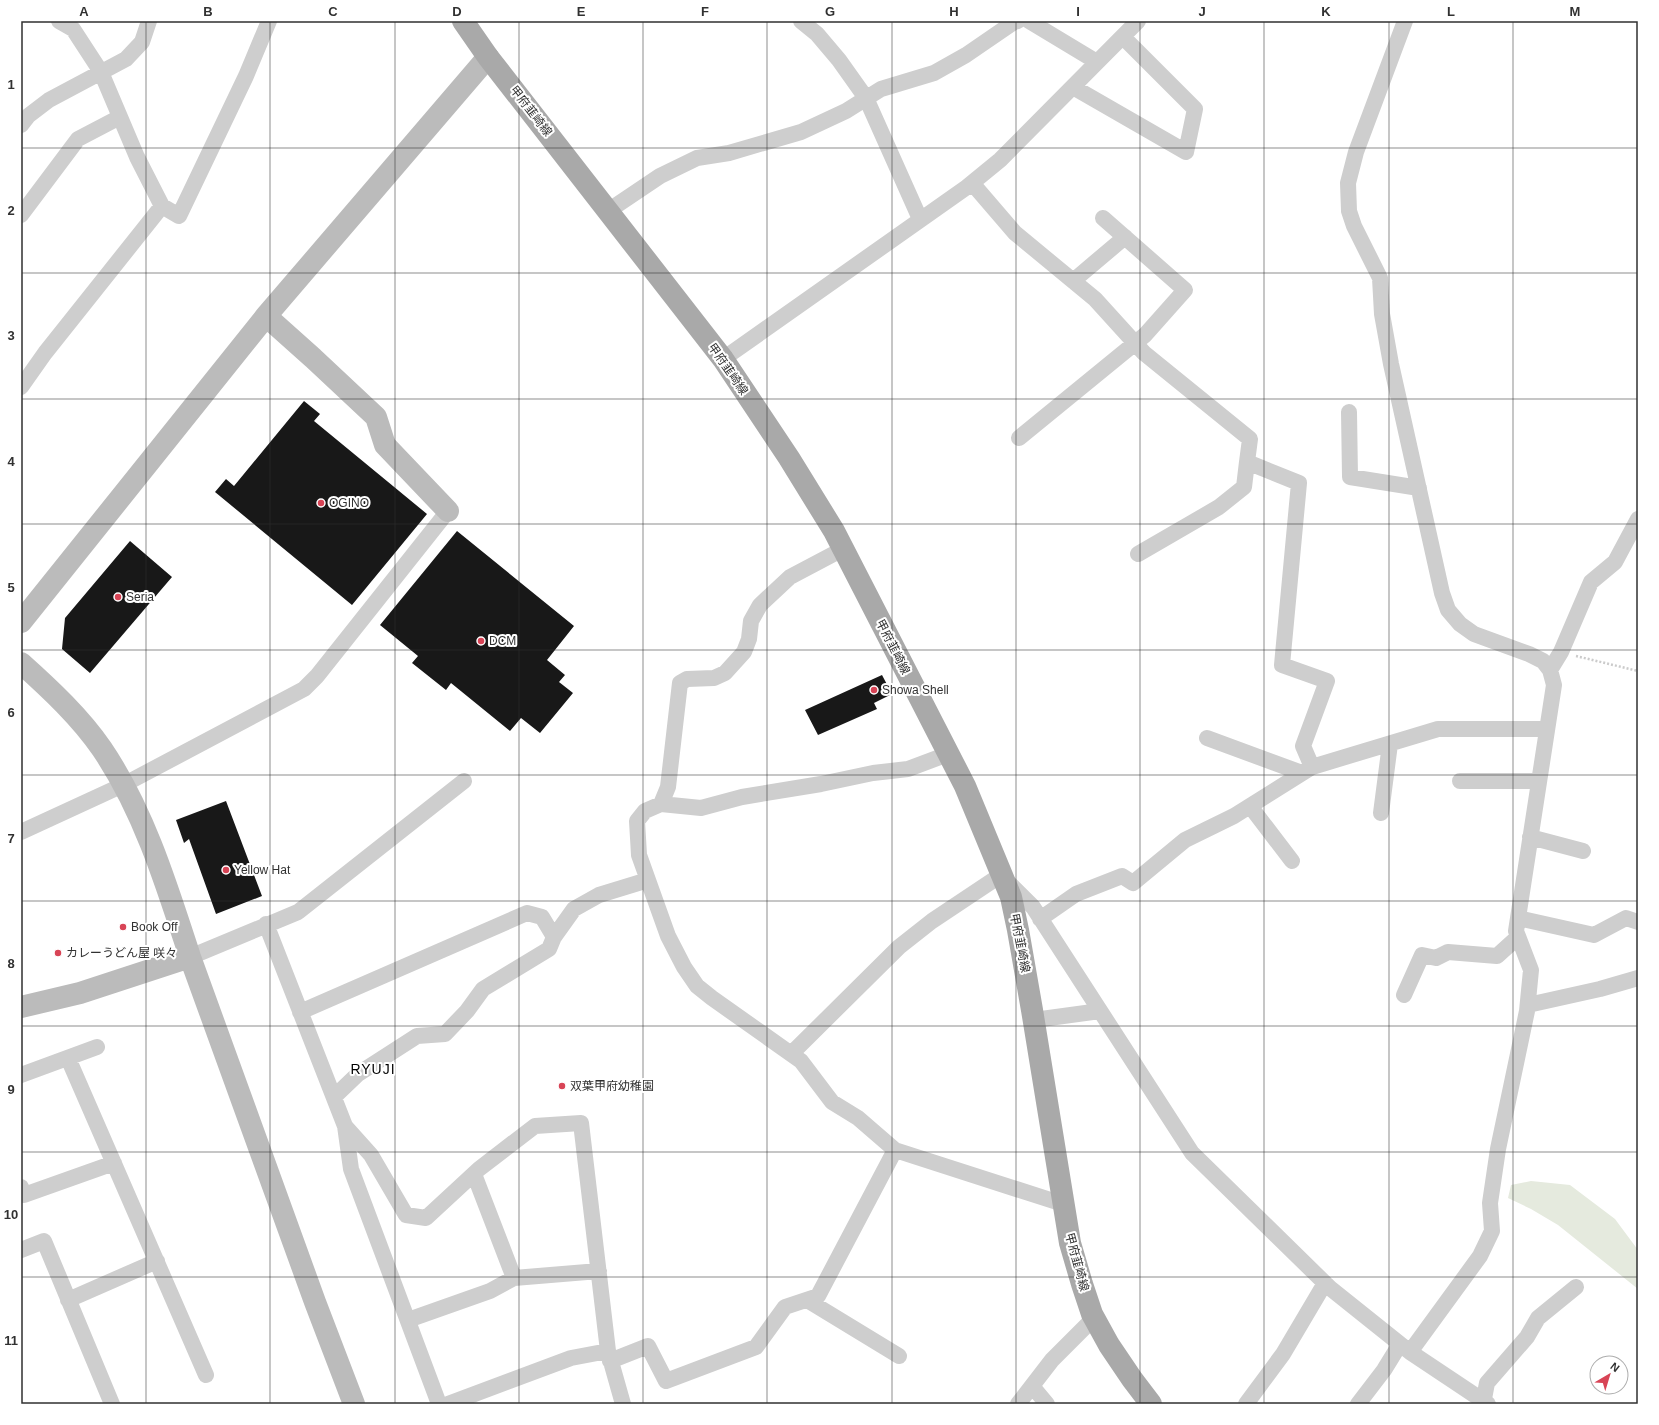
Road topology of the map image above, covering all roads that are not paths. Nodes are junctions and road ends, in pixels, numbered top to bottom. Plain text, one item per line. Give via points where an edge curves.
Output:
1 (59, 21) edge
2 (149, 21) edge
3 (269, 21) edge
4 (463, 21) edge
5 (801, 21) edge
6 (1018, 21) edge
7 (1029, 21) edge
8 (1138, 21) edge
9 (1405, 21) edge
10 (1123, 36) junction
11 (488, 57) junction
12 (1097, 62) junction
13 (101, 72) junction
14 (1073, 87) junction
15 (866, 98) junction
16 (120, 117) junction
17 (21, 125) edge
18 (972, 183) junction
19 (162, 206) junction
20 (608, 211) junction
21 (21, 214) edge
22 (1103, 218) dead end
23 (920, 219) junction
24 (1125, 237) junction
25 (1073, 281) junction
26 (266, 316) junction
27 (1135, 343) junction
28 (723, 359) junction
29 (21, 388) edge
30 (1349, 412) dead end
31 (1019, 438) dead end
32 (1247, 462) junction
33 (1419, 488) junction
34 (448, 511) joint
35 (1638, 519) edge
36 (843, 549) junction
37 (1138, 554) dead end
38 (21, 622) edge
39 (21, 663) edge
40 (1550, 670) junction
41 (1547, 729) junction
42 (1207, 738) dead end
43 (1390, 744) junction
44 (948, 754) junction
45 (1307, 770) junction
46 (464, 781) dead end
47 (1460, 781) dead end
48 (1539, 781) junction
49 (123, 785) junction
50 (661, 804) junction
51 (1250, 806) junction
52 (1381, 813) dead end
53 (21, 832) edge
54 (1530, 837) junction
55 (1583, 851) dead end
56 (1292, 861) dead end
57 (1001, 875) junction
58 (648, 880) junction
59 (1518, 918) junction
60 (1040, 919) junction
61 (1638, 922) edge
62 (266, 924) junction
63 (554, 937) junction
64 (1518, 937) junction
65 (190, 957) junction
66 (1638, 978) edge
67 (1404, 995) dead end
68 (1528, 1005) junction
69 (21, 1007) edge
70 (1100, 1011) junction
71 (300, 1012) junction
72 (1034, 1020) junction
73 (97, 1047) dead end
74 (791, 1054) junction
75 (68, 1058) junction
76 (21, 1075) edge
77 (334, 1097) junction
78 (345, 1126) junction
79 (895, 1150) junction
80 (114, 1163) junction
81 (474, 1174) junction
82 (21, 1187) edge
83 (1063, 1204) junction
84 (21, 1250) edge
85 (157, 1261) junction
86 (598, 1271) junction
87 (514, 1278) junction
88 (1326, 1283) junction
89 (1576, 1287) dead end
90 (68, 1300) junction
91 (807, 1300) junction
92 (1094, 1318) junction
93 (408, 1320) junction
94 (1405, 1348) junction
95 (609, 1356) junction
96 (899, 1356) dead end
97 (206, 1375) dead end
98 (1032, 1386) junction
99 (1485, 1403) edge
100 (112, 1404) edge
101 (354, 1404) edge
102 (439, 1404) edge
103 (448, 1404) edge
104 (623, 1404) edge
105 (1018, 1404) edge
106 (1048, 1404) edge
107 (1150, 1404) edge
108 (1246, 1404) edge
109 (1358, 1404) edge

1 - 13 street via 73,29
2 - 13 street via 142,42 126,59
3 - 19 street via 246,76 179,216
4 - 11 main road, 甲府韮崎線
5 - 15 street via 826,44
6 - 15 street via 934,73 881,89
7 - 12 street
8 - 10 street
9 - 33 street via 1356,152 1348,182 1349,211 1354,226 1380,278 1382,314
10 - 12 street
10 - 14 street via 1195,109 1186,152
11 - 20 main road, 甲府韮崎線
11 - 26 street
12 - 14 street
13 - 16 street
13 - 17 street via 49,100 28,116
14 - 18 street via 1000,160
15 - 20 street via 846,111 801,132 729,153 698,158 660,176
15 - 23 street
16 - 19 street
16 - 21 street via 78,139
18 - 23 street
18 - 25 street via 1015,233
19 - 29 street via 45,353
20 - 28 main road, 甲府韮崎線
22 - 24 street
23 - 28 street
24 - 25 street
24 - 27 street via 1185,290
25 - 27 street via 1095,299
26 - 34 street via 376,417 385,445
26 - 38 street
27 - 31 street
27 - 32 street via 1250,439
28 - 36 main road, 甲府韮崎線 via 789,458
30 - 33 street via 1350,477
32 - 37 street via 1244,487 1219,507
32 - 45 street via 1299,483 1282,665 1327,681 1303,746
33 - 40 street via 1448,610 1460,624 1474,634 1529,654 1543,661
34 - 49 street via 304,689
35 - 40 street via 1615,562 1591,582 1561,652
36 - 44 main road, 甲府韮崎線
36 - 50 street via 790,577 760,605 751,621 749,640 744,652 725,673 714,678 686,679 680,683 668,787
39 - 49 street via 75,716 101,748
40 - 41 street via 1554,685
41 - 43 street via 1438,729
41 - 48 street
42 - 45 street
43 - 45 street
43 - 52 street
44 - 50 street via 908,769 872,773 742,797 701,808
44 - 57 main road, 甲府韮崎線 via 965,786
45 - 51 street
46 - 62 street via 298,912
47 - 48 street
48 - 54 street
49 - 53 street
49 - 65 street via 148,838
50 - 58 street via 645,811 636,821 639,855
51 - 56 street
51 - 60 street via 1185,840 1133,883 1122,876 1076,894
54 - 55 street
54 - 59 street
57 - 60 street via 1033,907
57 - 72 main road, 甲府韮崎線 via 1011,897
57 - 74 street via 932,921 899,947
58 - 63 street via 599,895 574,909
58 - 74 street via 668,936 697,986
59 - 61 street via 1594,935 1626,918
59 - 64 street
60 - 70 street
62 - 65 street
62 - 71 street
63 - 71 street via 542,917 527,913
63 - 77 street via 549,949 483,989 445,1034 417,1036 358,1074
64 - 67 street via 1497,956 1448,952 1436,958 1422,955
64 - 68 street via 1531,970
65 - 69 street via 80,993
65 - 101 street
66 - 68 street
68 - 94 street via 1497,1157 1490,1203 1492,1231 1480,1256
70 - 72 street
70 - 88 street via 1192,1153
71 - 77 street
72 - 83 main road, 甲府韮崎線
73 - 75 street
74 - 79 street via 801,1061 832,1102 858,1118
75 - 76 street
75 - 80 street
77 - 78 street
78 - 81 street via 372,1155 406,1214 426,1218
78 - 93 street via 352,1169
79 - 83 street
79 - 91 street via 818,1296
80 - 82 street via 24,1195
80 - 85 street
81 - 86 street via 535,1126 582,1123
81 - 87 street
83 - 92 main road, 甲府韮崎線 via 1070,1243
84 - 90 street via 44,1241
85 - 90 street
85 - 97 street
86 - 87 street
86 - 95 street
87 - 93 street via 490,1291
88 - 94 street
88 - 108 street via 1282,1354
89 - 99 street via 1538,1318 1527,1337 1487,1383
90 - 100 street
91 - 95 street via 786,1307 756,1347 666,1381 648,1346
91 - 96 street
92 - 98 street via 1052,1360
92 - 107 main road, 甲府韮崎線 via 1116,1356
93 - 102 street
94 - 99 street
94 - 109 street
95 - 103 street via 571,1358
95 - 104 street
98 - 105 street
98 - 106 street

